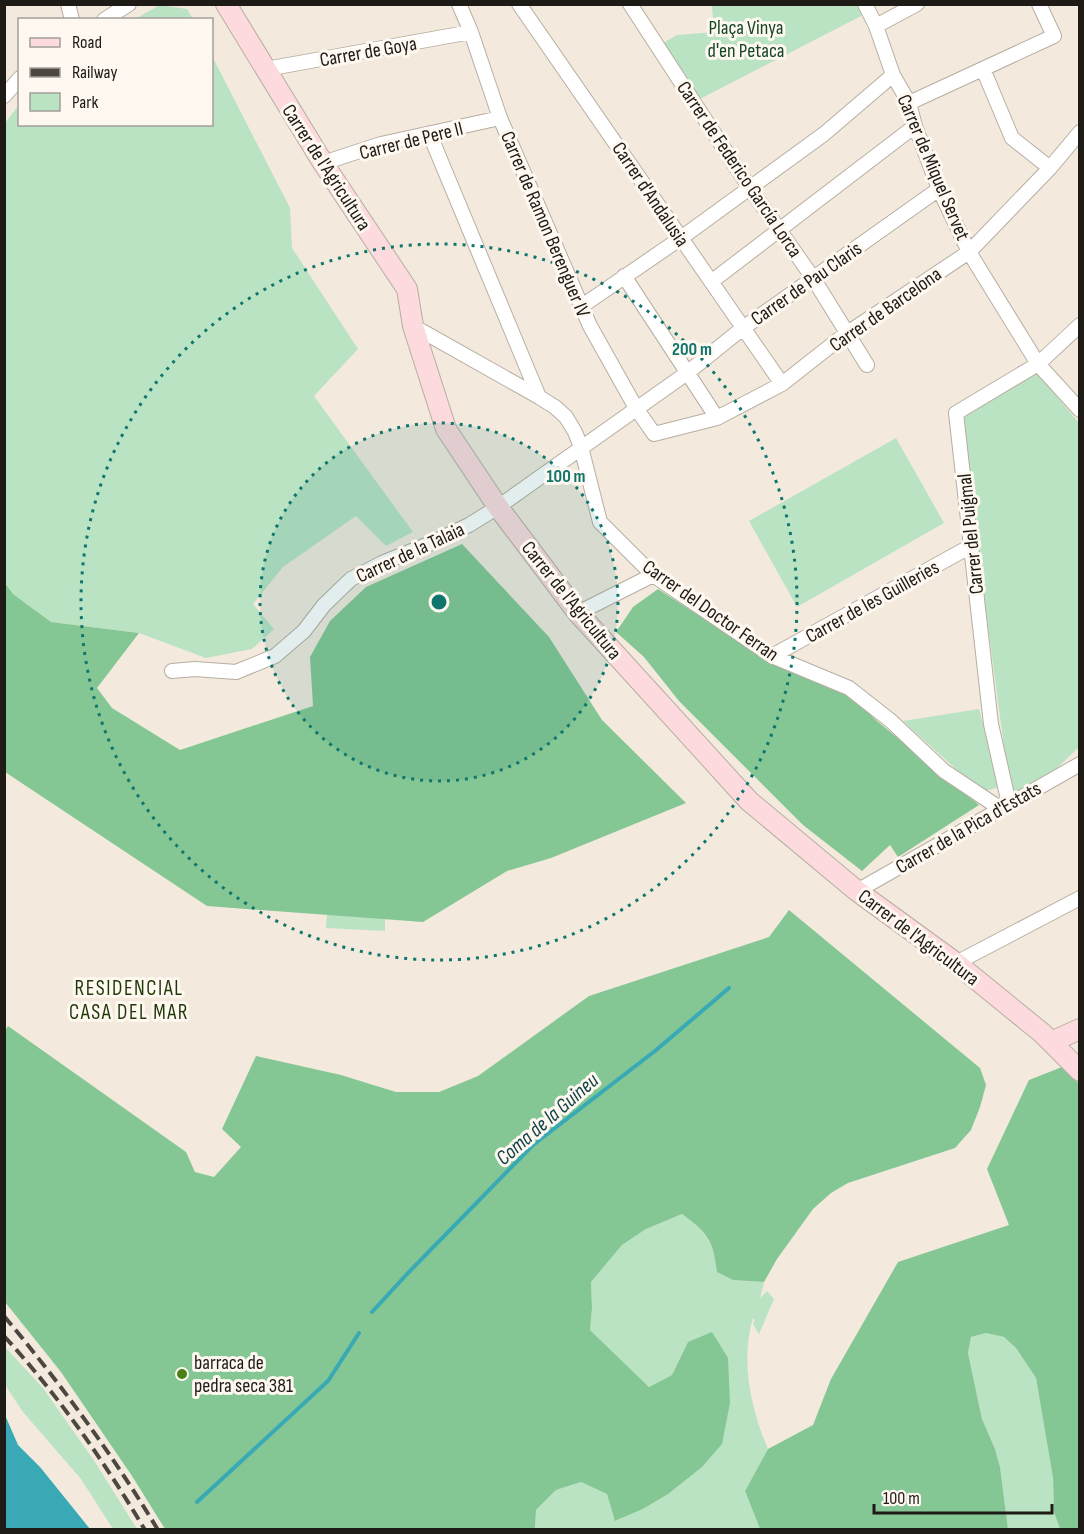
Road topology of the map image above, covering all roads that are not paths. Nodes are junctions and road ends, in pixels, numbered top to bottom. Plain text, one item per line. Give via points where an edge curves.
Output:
1 (129, 4) edge
2 (226, 4) edge
3 (459, 4) edge
4 (519, 4) edge
5 (630, 4) edge
6 (865, 4) edge
7 (917, 4) edge
8 (1039, 4) edge
9 (107, 18) edge
10 (876, 26) junction
11 (471, 32) junction
12 (266, 69) junction
13 (983, 69) junction
14 (893, 75) junction
15 (18, 80) edge
16 (4, 96) edge
17 (909, 103) junction
18 (500, 118) junction
19 (915, 126) junction
20 (1080, 132) edge
21 (430, 135) junction
22 (323, 163) junction
23 (1050, 168) junction
24 (749, 187) junction
25 (939, 189) junction
26 (779, 229) junction
27 (681, 238) junction
28 (969, 252) junction
29 (624, 276) junction
30 (813, 278) junction
31 (711, 282) junction
32 (582, 306) junction
33 (1080, 325) edge
34 (413, 326) junction
35 (743, 328) junction
36 (847, 333) junction
37 (1038, 364) junction
38 (867, 365) dead end
39 (687, 373) junction
40 (782, 384) junction
41 (539, 397) junction
42 (636, 408) junction
43 (1080, 410) edge
44 (717, 418) junction
45 (654, 434) joint
46 (581, 447) junction
47 (498, 507) junction
48 (971, 546) junction
49 (654, 575) junction
50 (578, 614) junction
51 (772, 656) junction
52 (172, 671) dead end
53 (1080, 764) edge
54 (1005, 807) junction
55 (857, 891) junction
56 (1080, 898) edge
57 (956, 963) junction
58 (1080, 1029) edge
59 (1051, 1042) junction
60 (1080, 1071) edge

1 - 9 street
2 - 12 street, Carrer de l'Agricultura
3 - 11 street, Carrer de Ramon Berenguer IV
4 - 27 street, Carrer d'Andalusia
5 - 24 street, Carrer de Federico García Lorca
6 - 10 street, Carrer de Miquel Servet
7 - 10 street
8 - 13 street via 1054,36
10 - 14 street, Carrer de Miquel Servet
11 - 12 street, Carrer de Goya
11 - 18 street, Carrer de Ramon Berenguer IV
12 - 22 street, Carrer de l'Agricultura
13 - 17 street
13 - 23 street via 1012,138
14 - 17 street, Carrer de Miquel Servet
14 - 24 street via 824,134
15 - 16 street
17 - 19 street, Carrer de Miquel Servet
18 - 21 street, Carrer de Pere II
18 - 32 street, Carrer de Ramon Berenguer IV
19 - 25 street, Carrer de Miquel Servet
19 - 26 street
20 - 23 street, Carrer de Barcelona
21 - 22 street, Carrer de Pere II via 381,144
21 - 41 street
22 - 34 street, Carrer de l'Agricultura via 407,289
23 - 28 street, Carrer de Barcelona
24 - 26 street, Carrer de Federico García Lorca
24 - 27 street
25 - 28 street, Carrer de Miquel Servet
25 - 30 street, Carrer de Pau Claris
26 - 30 street, Carrer de Federico García Lorca
26 - 31 street
27 - 29 street
27 - 31 street, Carrer d'Andalusia
28 - 36 street, Carrer de Barcelona
28 - 37 street, Carrer de Miquel Servet
29 - 32 street
29 - 39 street
30 - 35 street, Carrer de Pau Claris
30 - 36 street, Carrer de Federico García Lorca
31 - 35 street, Carrer d'Andalusia
32 - 42 street, Carrer de Ramon Berenguer IV
33 - 37 street, Carrer del Puigmal
34 - 41 street, Carrer del Doctor Ferran
34 - 47 street, Carrer de l'Agricultura via 446,429
35 - 39 street, Carrer de Pau Claris
35 - 40 street, Carrer d'Andalusia
36 - 38 street, Carrer de Federico García Lorca
36 - 40 street, Carrer de Barcelona
37 - 43 street, Carrer de Miquel Servet
37 - 48 street, Carrer del Puigmal via 956,413
39 - 42 street, Carrer de Pau Claris
39 - 44 street
40 - 44 street, Carrer de Barcelona
41 - 46 street, Carrer del Doctor Ferran via 566,417
42 - 45 street, Carrer de Ramon Berenguer IV
42 - 46 street, Carrer de Pau Claris
44 - 45 street, Carrer de Barcelona
46 - 47 street, Carrer de Pau Claris
46 - 49 street, Carrer del Doctor Ferran via 600,522
47 - 50 street, Carrer de l'Agricultura
47 - 52 street, Carrer de la Talaia via 469,525 351,579 304,631 275,656 236,672
48 - 51 street, Carrer de les Guilleries
48 - 54 street, Carrer del Puigmal via 991,724
49 - 50 street
49 - 51 street, Carrer del Doctor Ferran
50 - 55 street, Carrer de l'Agricultura via 749,801
51 - 54 street, Carrer del Doctor Ferran via 849,687 945,771
53 - 54 street, Carrer de la Pica d'Estats
54 - 55 street, Carrer de la Pica d'Estats
55 - 57 street, Carrer de l'Agricultura
56 - 57 street
57 - 59 street, Carrer de l'Agricultura
58 - 59 street
59 - 60 street, Carrer de l'Agricultura

